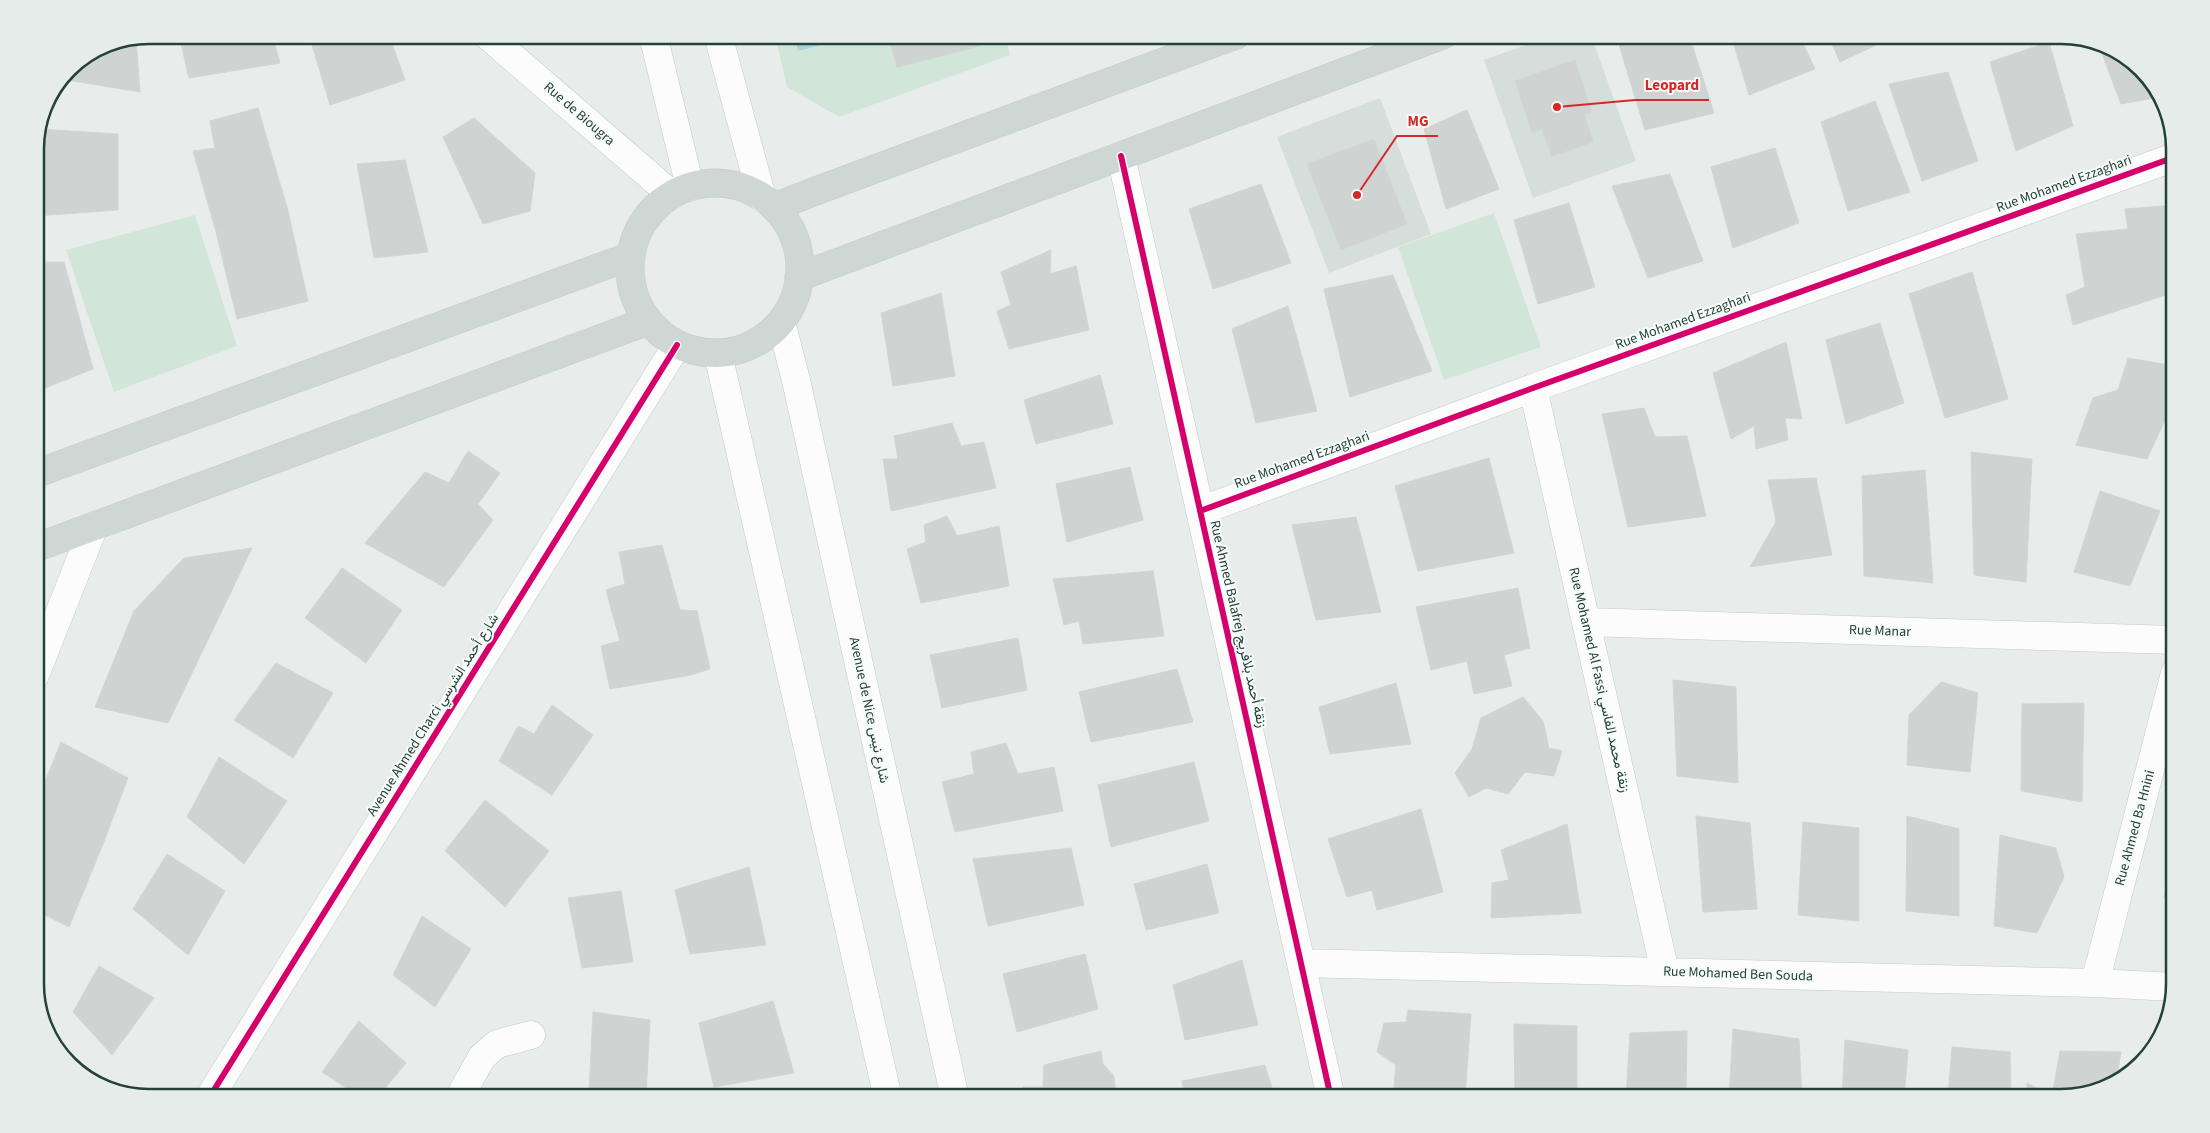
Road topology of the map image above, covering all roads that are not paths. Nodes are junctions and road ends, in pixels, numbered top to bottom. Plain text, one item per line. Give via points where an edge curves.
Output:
1 (498, 44) edge
2 (654, 44) edge
3 (721, 44) edge
4 (1212, 44) edge
5 (1419, 44) edge
6 (1121, 156) junction
7 (2166, 160) edge
8 (681, 191) junction
9 (769, 203) junction
10 (631, 256) junction
11 (799, 277) junction
12 (648, 321) junction
13 (781, 322) junction
14 (677, 345) junction
15 (718, 354) junction
16 (1533, 388) junction
17 (44, 471) edge
18 (1200, 511) junction
19 (94, 526) junction
20 (44, 545) edge
21 (1586, 622) junction
22 (2166, 640) edge
23 (44, 652) edge
24 (2166, 708) edge
25 (1301, 963) junction
26 (1665, 972) junction
27 (2095, 983) junction
28 (2166, 987) edge
29 (531, 1035) dead end
30 (215, 1089) edge
31 (464, 1089) edge
32 (886, 1089) edge
33 (953, 1089) edge
34 (1329, 1089) edge

1 - 8 street, Rue de Biougra
2 - 8 street
3 - 9 street
4 - 9 main road via 875,168
5 - 6 main road
6 - 11 main road
6 - 18 street, Rue Ahmed Balafrej زنقة أحمد بلافريج
7 - 16 street, Rue Mohamed Ezzaghari
8 - 9 main road via 718,183 746,189
8 - 10 main road via 656,206 639,229
9 - 11 main road via 791,230 798,253
10 - 12 main road via 630,279 636,302
10 - 17 main road
11 - 13 main road via 794,301
12 - 14 main road
12 - 19 main road
13 - 15 main road via 763,338 742,349
13 - 33 street, Avenue de Nice شارع نيس via 799,390
14 - 15 main road via 697,352
14 - 30 street, Avenue Ahmed Charci شارع أحمد الشرسي
15 - 32 street
16 - 18 street, Rue Mohamed Ezzaghari
16 - 21 street, Rue Mohamed Al Fassi زنقة محمد الفاسي
18 - 25 street, Rue Ahmed Balafrej زنقة أحمد بلافريج
19 - 20 main road
19 - 23 street
21 - 22 street, Rue Manar
21 - 26 street, Rue Mohamed Al Fassi زنقة محمد الفاسي
24 - 27 street, Rue Ahmed Ba Hnini
25 - 26 street, Rue Mohamed Ben Souda
25 - 34 street, Rue Ahmed Balafrej زنقة أحمد بلافريج
26 - 27 street, Rue Mohamed Ben Souda
27 - 28 street, Rue Mohamed Ben Souda
29 - 31 street via 497,1044 482,1057

